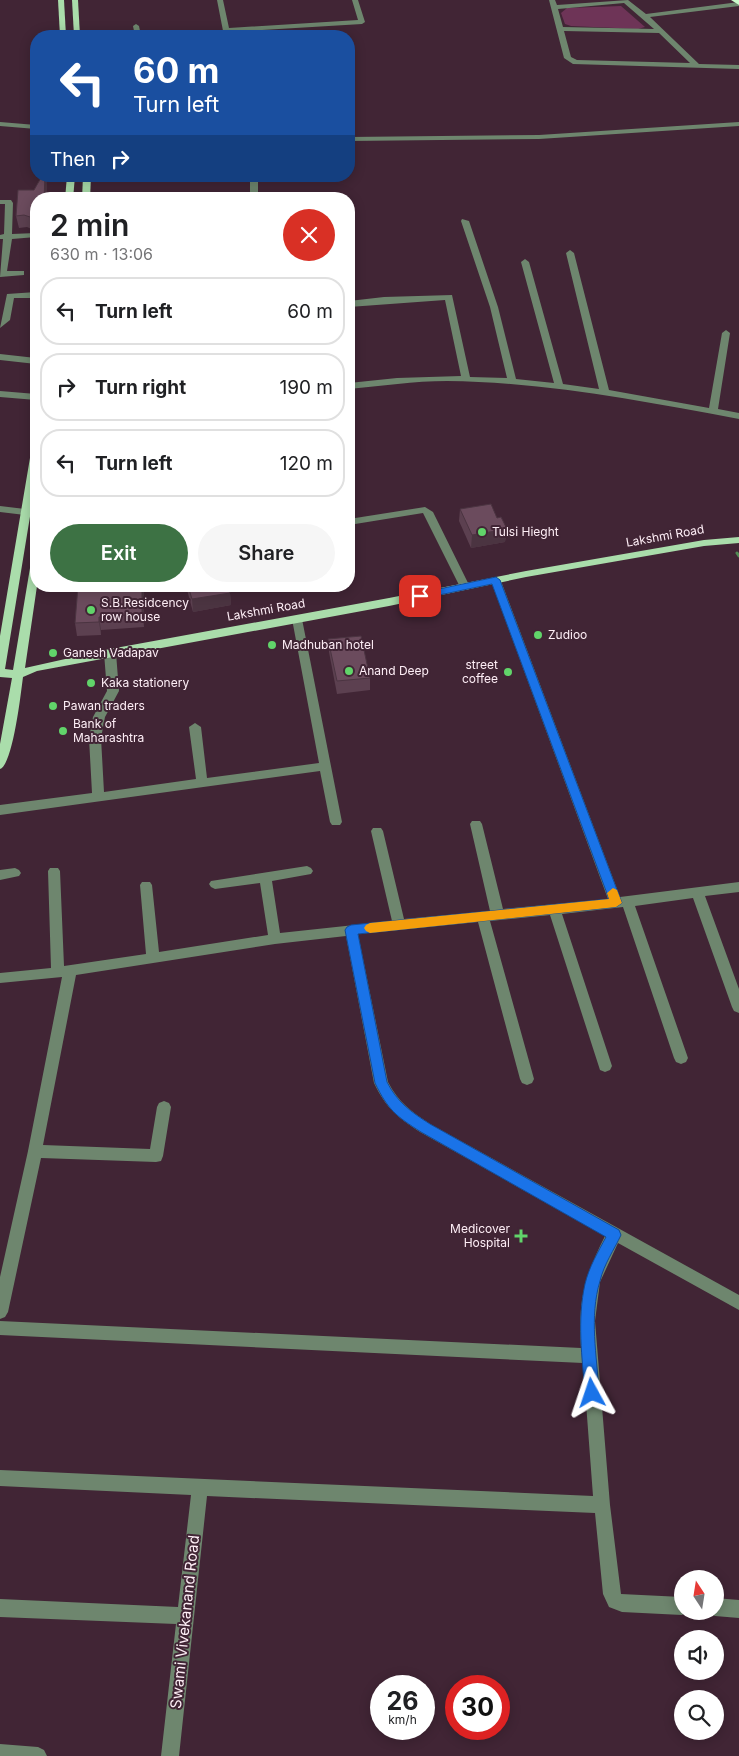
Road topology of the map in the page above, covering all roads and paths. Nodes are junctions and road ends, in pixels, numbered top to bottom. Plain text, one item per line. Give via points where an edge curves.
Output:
1 (61, 0) edge
2 (75, 0) edge
3 (220, 0) edge
4 (356, 0) edge
5 (735, 0) edge
6 (624, 1) edge
7 (739, 3) edge
8 (553, 4) edge
9 (645, 16) junction
10 (136, 26) dead end
11 (561, 28) junction
12 (63, 30) edge
13 (77, 30) edge
14 (137, 30) edge
15 (226, 30) edge
16 (264, 30) edge
17 (661, 31) junction
18 (698, 66) junction
19 (739, 67) edge
20 (0, 124) edge
21 (739, 124) edge
22 (30, 126) edge
23 (0, 130) edge
24 (30, 132) edge
25 (355, 139) edge
26 (0, 202) edge
27 (465, 221) dead end
28 (30, 235) edge
29 (4, 236) edge
30 (570, 253) dead end
31 (525, 262) dead end
32 (21, 273) dead end
33 (1, 274) edge
34 (30, 295) edge
35 (0, 296) edge
36 (10, 296) junction
37 (355, 303) edge
38 (0, 325) edge
39 (726, 333) dead end
40 (0, 357) edge
41 (30, 360) edge
42 (466, 380) junction
43 (512, 382) junction
44 (355, 385) edge
45 (559, 386) junction
46 (605, 393) junction
47 (0, 394) edge
48 (30, 396) edge
49 (714, 411) junction
50 (739, 416) edge
51 (30, 485) edge
52 (0, 509) edge
53 (25, 512) junction
54 (355, 521) edge
55 (739, 540) edge
56 (496, 580) junction
57 (465, 587) junction
58 (31, 592) edge
59 (297, 619) junction
60 (110, 653) junction
61 (1, 663) edge
62 (20, 668) junction
63 (0, 673) edge
64 (195, 727) dead end
65 (0, 765) edge
66 (324, 766) junction
67 (202, 783) junction
68 (98, 797) junction
69 (0, 810) edge
70 (336, 822) dead end
71 (476, 824) dead end
72 (377, 832) dead end
73 (54, 870) dead end
74 (307, 871) dead end
75 (15, 873) dead end
76 (0, 875) edge
77 (266, 877) junction
78 (215, 884) dead end
79 (146, 885) dead end
80 (739, 887) edge
81 (697, 893) junction
82 (622, 902) junction
83 (554, 910) junction
84 (498, 916) junction
85 (483, 917) junction
86 (399, 925) junction
87 (351, 930) junction
88 (275, 939) junction
89 (153, 958) junction
90 (64, 971) junction
91 (0, 978) edge
92 (739, 1007) edge
93 (681, 1058) dead end
94 (605, 1066) dead end
95 (527, 1079) dead end
96 (164, 1107) dead end
97 (35, 1151) junction
98 (614, 1235) junction
99 (739, 1303) edge
100 (0, 1312) edge
101 (0, 1328) edge
102 (589, 1356) junction
103 (0, 1478) edge
104 (200, 1488) junction
105 (602, 1505) junction
106 (674, 1606) edge
107 (0, 1608) edge
108 (724, 1608) edge
109 (739, 1609) edge
110 (185, 1616) junction
111 (0, 1753) edge
112 (38, 1756) edge
113 (170, 1756) edge

1 - 12 main road
2 - 13 main road
3 - 15 street
4 - 16 street via 362,22
5 - 7 highway
6 - 8 street
6 - 9 street
7 - 9 street
8 - 11 street
9 - 17 street
10 - 14 street
11 - 17 street
11 - 18 street via 568,58 576,62
17 - 18 street
18 - 19 street
20 - 22 street
21 - 25 street via 539,137
23 - 24 street
26 - 29 street via 8,202
27 - 43 street via 494,307
28 - 29 street
29 - 33 street
30 - 46 street
31 - 45 street
32 - 33 street
34 - 36 street
35 - 36 street
36 - 38 street via 6,320
37 - 42 street via 449,298
39 - 49 street
40 - 41 street
42 - 43 street
42 - 44 street via 405,379
43 - 45 street
45 - 46 street
46 - 49 street
47 - 48 street
49 - 50 street
51 - 53 main road
52 - 53 street
53 - 61 main road
54 - 57 street via 425,510
55 - 56 main road, Lakshmi Road via 704,543
56 - 57 main road, Lakshmi Road
56 - 82 street
57 - 59 main road, Lakshmi Road
58 - 62 main road
59 - 60 main road, Lakshmi Road
59 - 66 street
60 - 62 main road, Lakshmi Road
60 - 68 street via 113,691 99,717 95,738
61 - 62 main road
62 - 63 main road
62 - 65 main road
64 - 67 street
66 - 67 street
66 - 70 street
67 - 68 street
68 - 69 street
71 - 84 street
72 - 86 street
73 - 90 street
74 - 77 street
75 - 76 street
77 - 78 street
77 - 88 street
79 - 89 street
80 - 81 street
81 - 82 street
81 - 92 street
82 - 83 street
82 - 93 street
83 - 84 street
83 - 94 street
84 - 85 street
85 - 86 street
85 - 95 street
86 - 87 street
87 - 88 street
87 - 98 street via 381,1083 390,1100 425,1128
88 - 89 street
89 - 90 street
90 - 91 street
90 - 97 street
96 - 97 street via 156,1156
97 - 100 street
98 - 99 street
98 - 102 street via 592,1282 587,1321
101 - 102 street
102 - 105 street
103 - 104 street
104 - 105 street
104 - 110 street, Swami Vivekanand Road
105 - 106 street via 612,1594 616,1600
107 - 110 street
108 - 109 street
110 - 113 street, Swami Vivekanand Road
111 - 112 street

